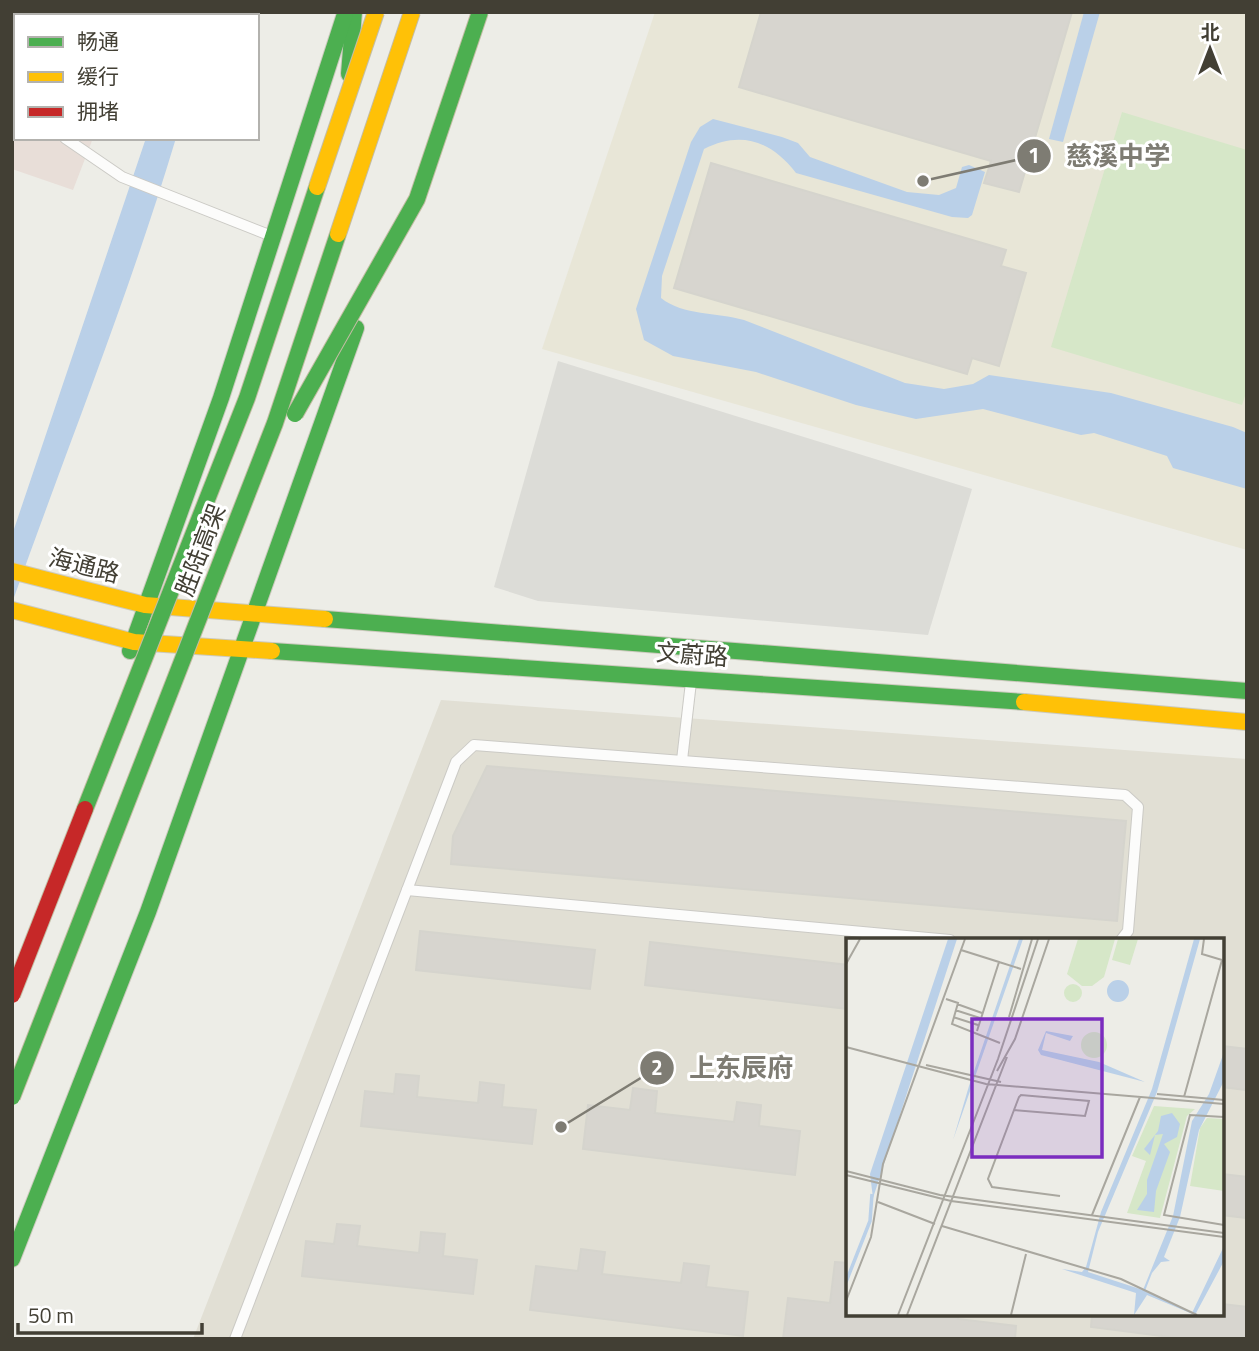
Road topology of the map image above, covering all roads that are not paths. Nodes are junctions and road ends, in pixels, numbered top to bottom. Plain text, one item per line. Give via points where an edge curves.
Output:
1 (345, 12) edge
2 (354, 12) edge
3 (376, 12) edge
4 (412, 12) edge
5 (463, 12) edge
6 (480, 12) edge
7 (347, 101) junction
8 (68, 140) edge
9 (273, 237) junction
10 (242, 510) junction
11 (12, 570) edge
12 (145, 605) junction
13 (12, 610) edge
14 (254, 613) junction
15 (134, 642) junction
16 (244, 648) junction
17 (692, 678) junction
18 (1247, 691) edge
19 (1247, 722) edge
20 (682, 760) junction
21 (407, 890) junction
22 (928, 938) edge
23 (1123, 938) edge
24 (12, 974) edge
25 (12, 995) edge
26 (12, 1097) edge
27 (12, 1259) edge
28 (235, 1339) edge

1 - 9 main road
2 - 7 main road, bridge
3 - 7 main road, 胜陆高架, bridge
4 - 10 main road, 胜陆高架, bridge
5 - 14 main road via 388,239
6 - 10 main road, bridge via 417,200
7 - 25 main road, 胜陆高架, bridge via 247,398
8 - 9 lane via 122,177
9 - 12 main road via 221,398
10 - 26 main road, 胜陆高架, bridge
11 - 12 main road, 海通路
12 - 14 main road, 文蔚路
12 - 15 main road
13 - 15 main road
14 - 16 main road
14 - 18 main road, 文蔚路
15 - 16 main road, 文蔚路
15 - 24 main road
16 - 17 main road, 文蔚路
16 - 27 main road via 60,1145
17 - 19 main road, 文蔚路
17 - 20 lane
20 - 21 lane via 474,745 456,762
20 - 23 lane via 1125,795 1138,807 1128,931
21 - 22 lane
21 - 28 lane

